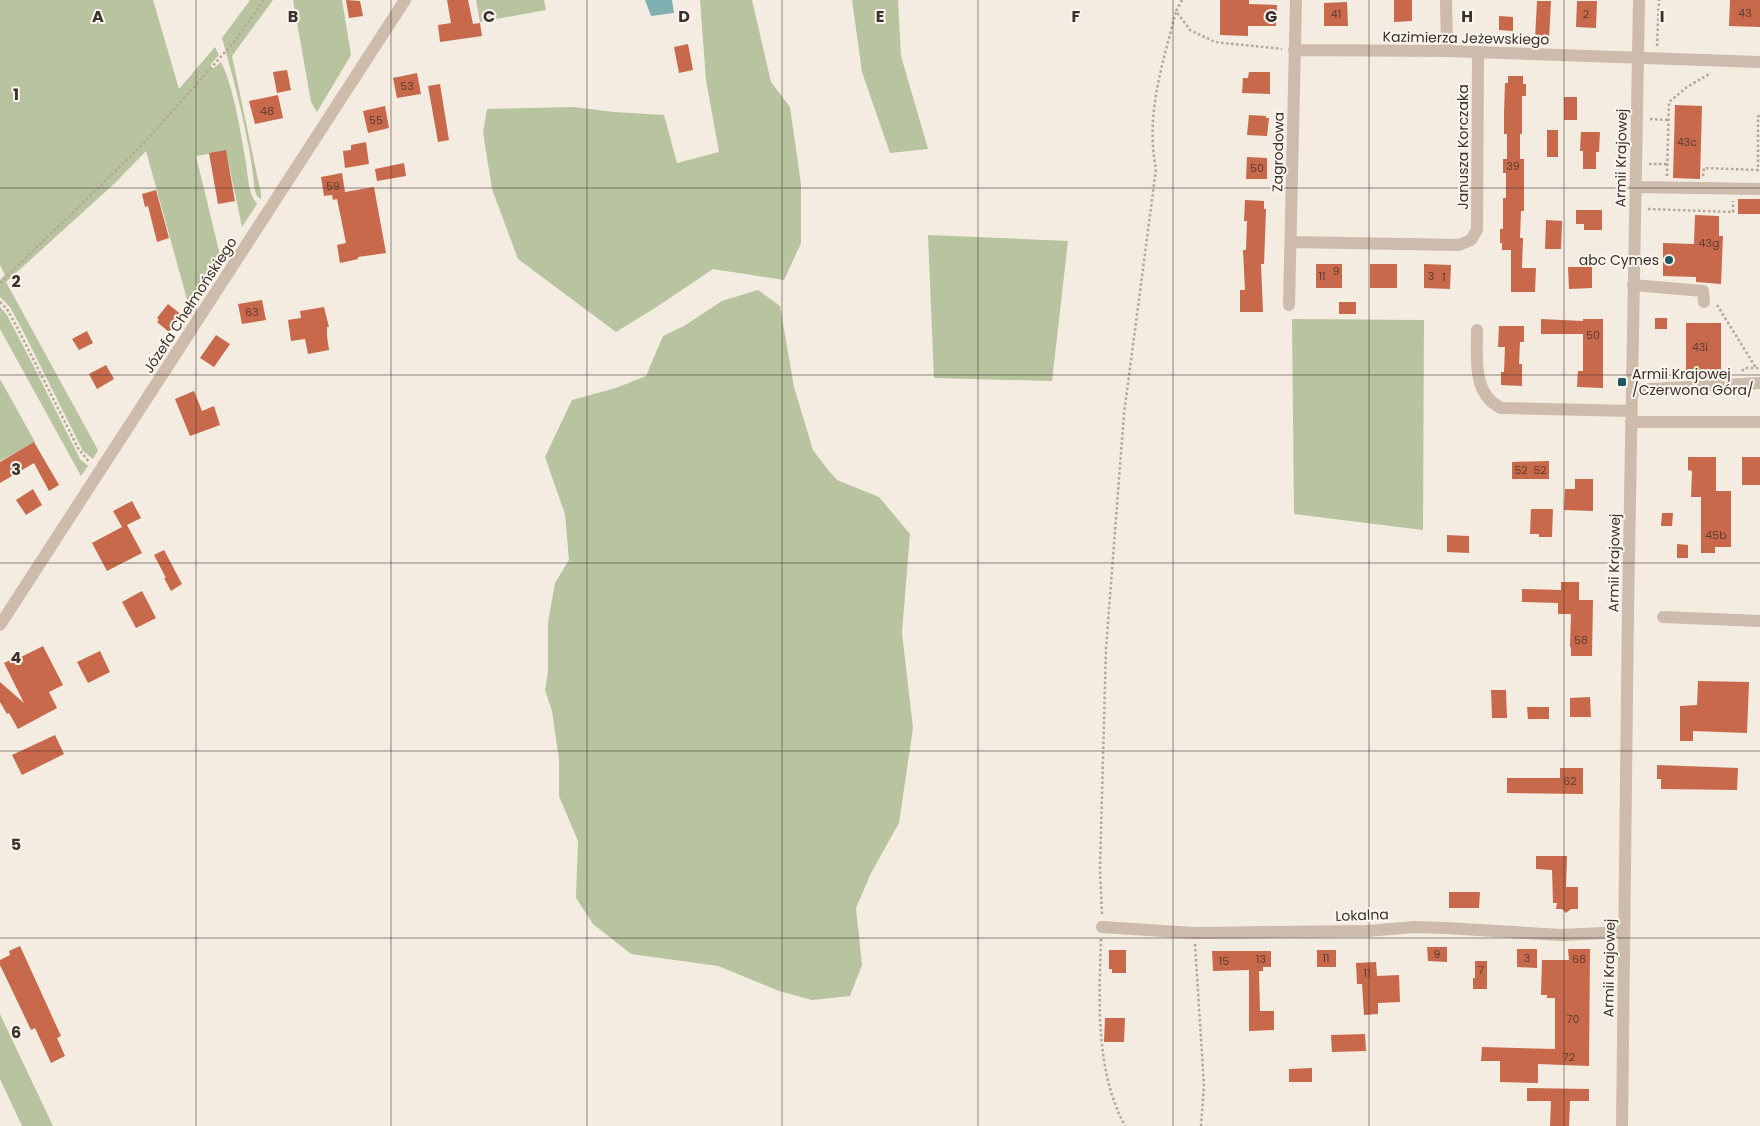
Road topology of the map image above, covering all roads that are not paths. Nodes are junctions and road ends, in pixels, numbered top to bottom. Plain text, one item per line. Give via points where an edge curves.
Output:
1 (405, 0) edge
2 (1296, 0) edge
3 (1446, 0) edge
4 (1639, 0) edge
5 (1294, 50) junction
6 (1447, 51) junction
7 (1478, 52) junction
8 (1638, 57) junction
9 (1760, 62) edge
10 (1635, 187) junction
11 (1760, 189) edge
12 (1291, 242) junction
13 (1634, 285) junction
14 (1704, 302) road end
15 (1289, 305) dead end
16 (1477, 330) dead end
17 (1760, 383) edge
18 (1632, 390) junction
19 (1631, 417) junction
20 (1760, 422) edge
21 (1663, 617) dead end
22 (1760, 621) edge
23 (0, 625) edge
24 (1102, 927) road end
25 (1624, 932) junction
26 (1622, 1126) edge

1 - 23 street, Józefa Chełmońskiego
2 - 5 street, Zagrodowa
3 - 6 street
4 - 8 street, Armii Krajowej
5 - 6 street, Kazimierza Jeżewskiego
5 - 12 street, Zagrodowa
6 - 7 street, Kazimierza Jeżewskiego
7 - 8 street, Kazimierza Jeżewskiego
7 - 12 street, Janusza Korczaka via 1477,230 1471,240 1459,244
8 - 9 street, Kazimierza Jeżewskiego
8 - 10 street, Armii Krajowej
10 - 11 street
10 - 13 street, Armii Krajowej
12 - 15 street, Zagrodowa
13 - 14 street via 1704,291
13 - 18 street, Armii Krajowej
16 - 19 street via 1476,367 1485,395 1493,404 1501,408
17 - 18 street
18 - 19 street, Armii Krajowej
19 - 20 street
19 - 25 street, Armii Krajowej
21 - 22 street
24 - 25 street, Lokalna via 1194,933 1414,928 1561,935
25 - 26 street, Armii Krajowej

